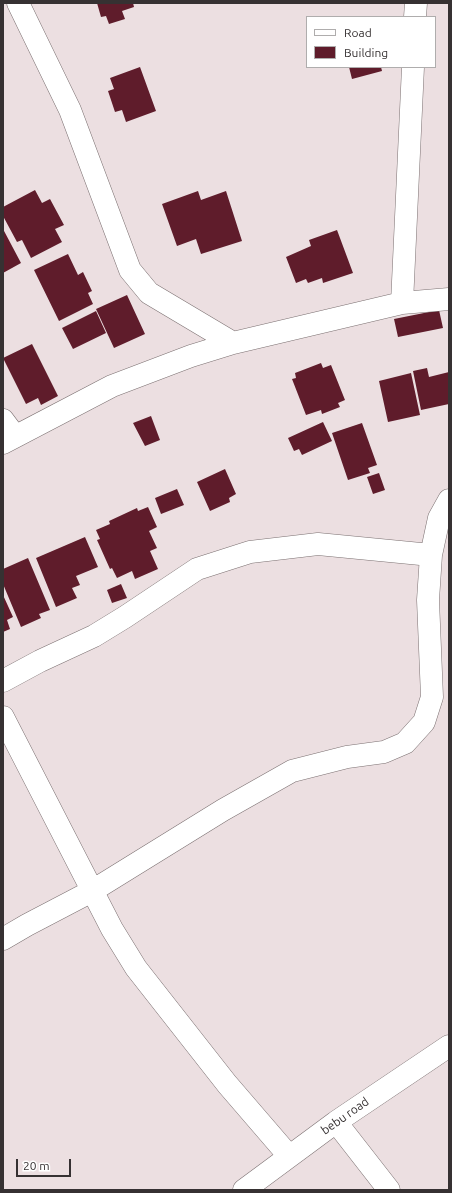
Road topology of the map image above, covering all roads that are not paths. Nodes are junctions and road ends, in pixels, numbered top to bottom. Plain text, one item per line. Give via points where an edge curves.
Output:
1 (18, 3) edge
2 (416, 3) edge
3 (416, 16) edge
4 (413, 68) edge
5 (449, 298) edge
6 (402, 303) junction
7 (233, 343) junction
8 (7, 433) edge
9 (449, 500) edge
10 (431, 555) junction
11 (3, 681) edge
12 (3, 717) edge
13 (92, 891) junction
14 (3, 939) edge
15 (449, 1046) edge
16 (336, 1122) junction
17 (289, 1156) junction
18 (244, 1190) edge
19 (389, 1190) edge

1 - 7 street via 70,110 130,270 149,293
2 - 3 street
4 - 6 street
5 - 6 street
6 - 7 street
7 - 8 street via 112,386
9 - 10 street via 439,518
10 - 11 street via 318,544 250,552 197,569 94,636
10 - 13 street via 428,600 432,697 424,722 405,743 384,752 347,757 292,771 223,810
12 - 13 street
13 - 14 street
13 - 17 street via 136,968 227,1084
15 - 16 street, bebu road
16 - 17 street, bebu road
16 - 19 street
17 - 18 street, bebu road

